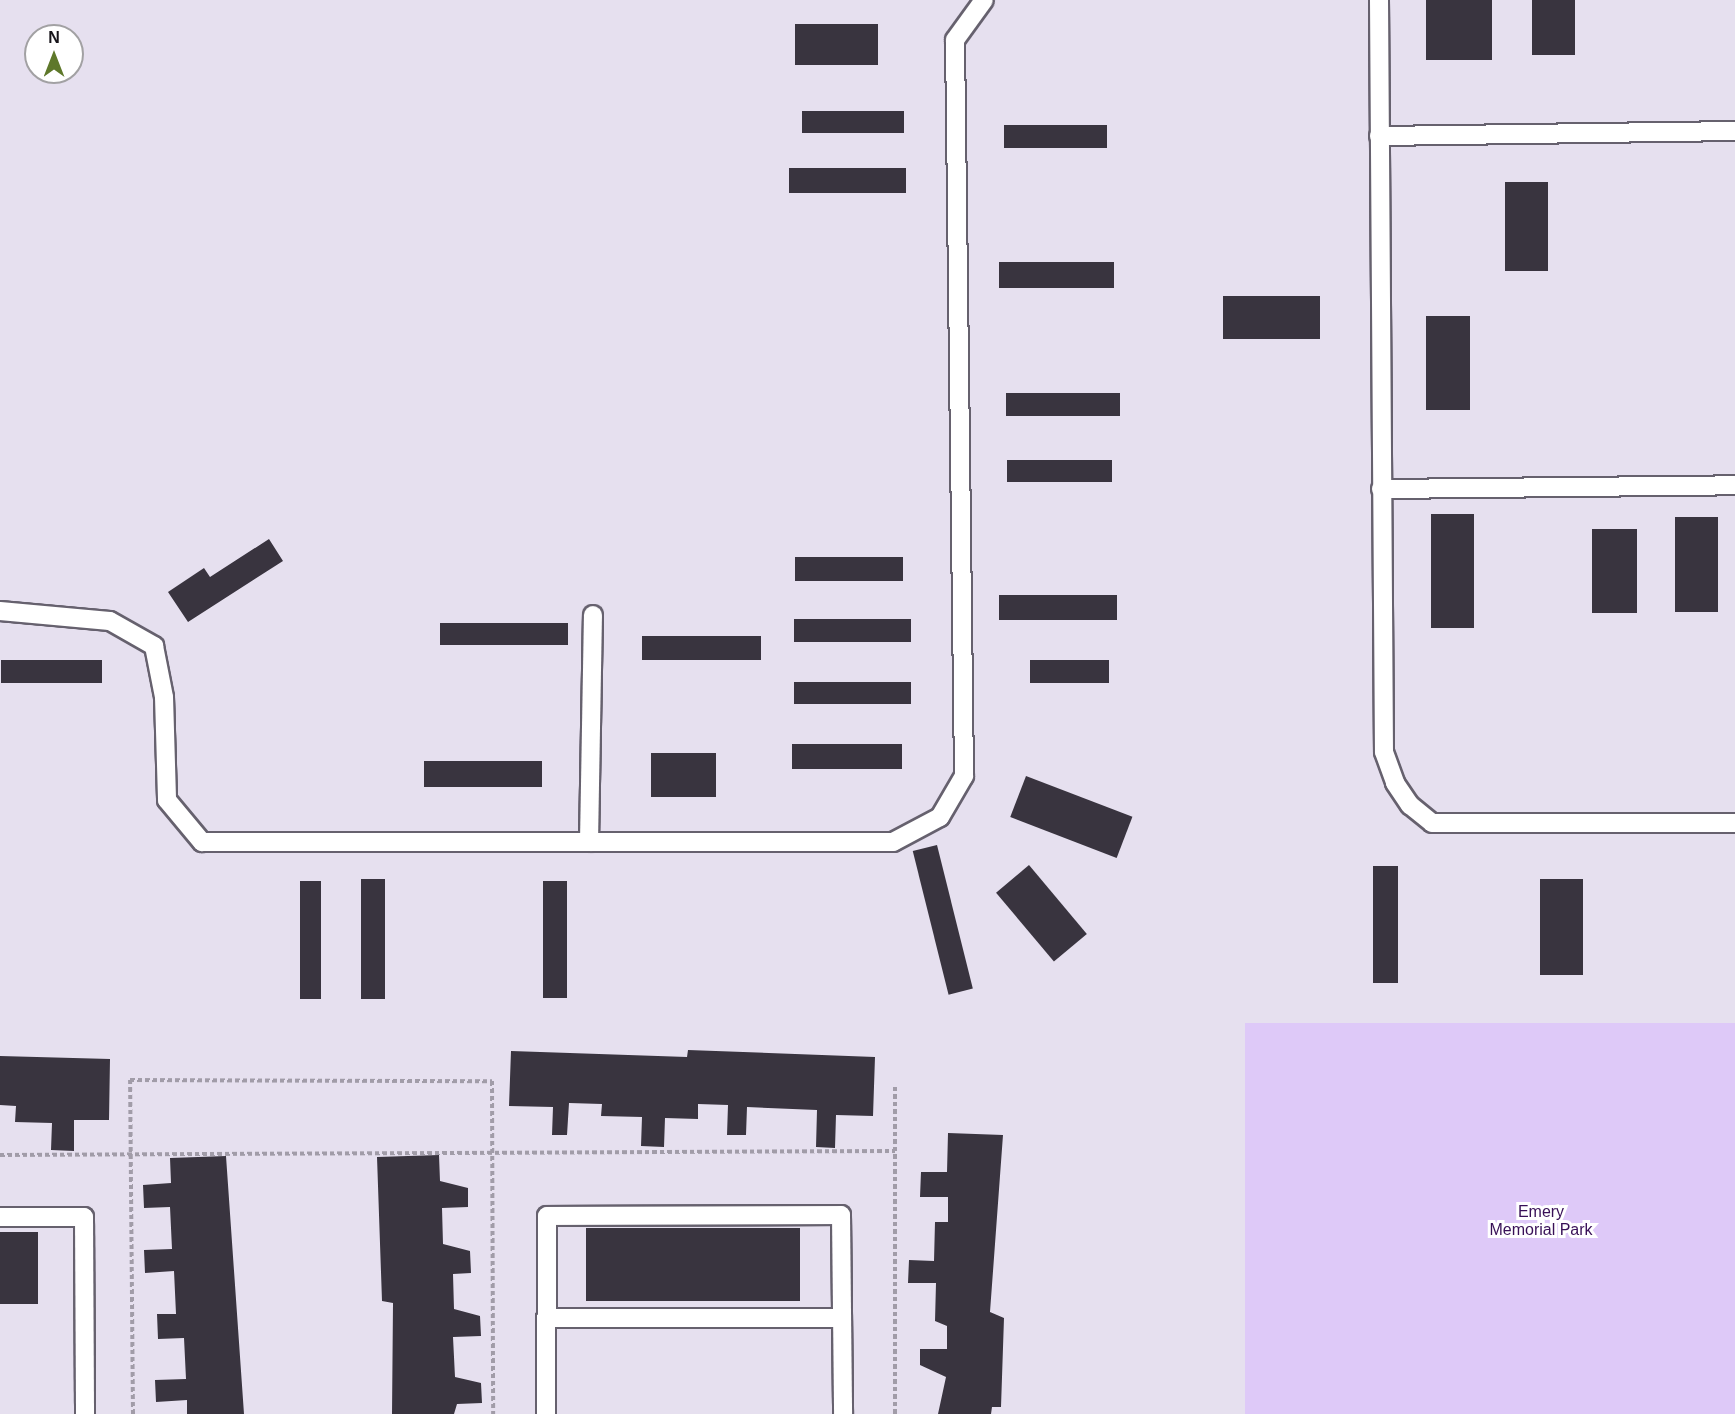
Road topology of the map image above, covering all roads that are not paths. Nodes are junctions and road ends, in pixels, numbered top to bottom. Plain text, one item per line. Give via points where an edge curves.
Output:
1 (984, 0) edge
2 (1379, 0) edge
3 (1735, 131) edge
4 (1379, 136) junction
5 (1735, 485) edge
6 (1380, 489) junction
7 (0, 611) edge
8 (592, 615) dead end
9 (1735, 823) edge
10 (589, 842) junction
11 (0, 1217) edge
12 (546, 1318) junction
13 (842, 1318) junction
14 (85, 1414) edge
15 (546, 1414) edge
16 (843, 1414) edge

1 - 10 lane via 954,40 964,776 939,817 893,842
2 - 4 lane
3 - 4 lane
4 - 6 lane
5 - 6 lane
6 - 9 lane via 1384,752 1410,806 1432,823
7 - 10 lane via 110,621 154,646 164,697 167,800 202,842
8 - 10 lane
11 - 14 lane via 84,1217
12 - 13 lane
12 - 13 lane via 547,1216 841,1215
12 - 15 lane
13 - 16 lane

